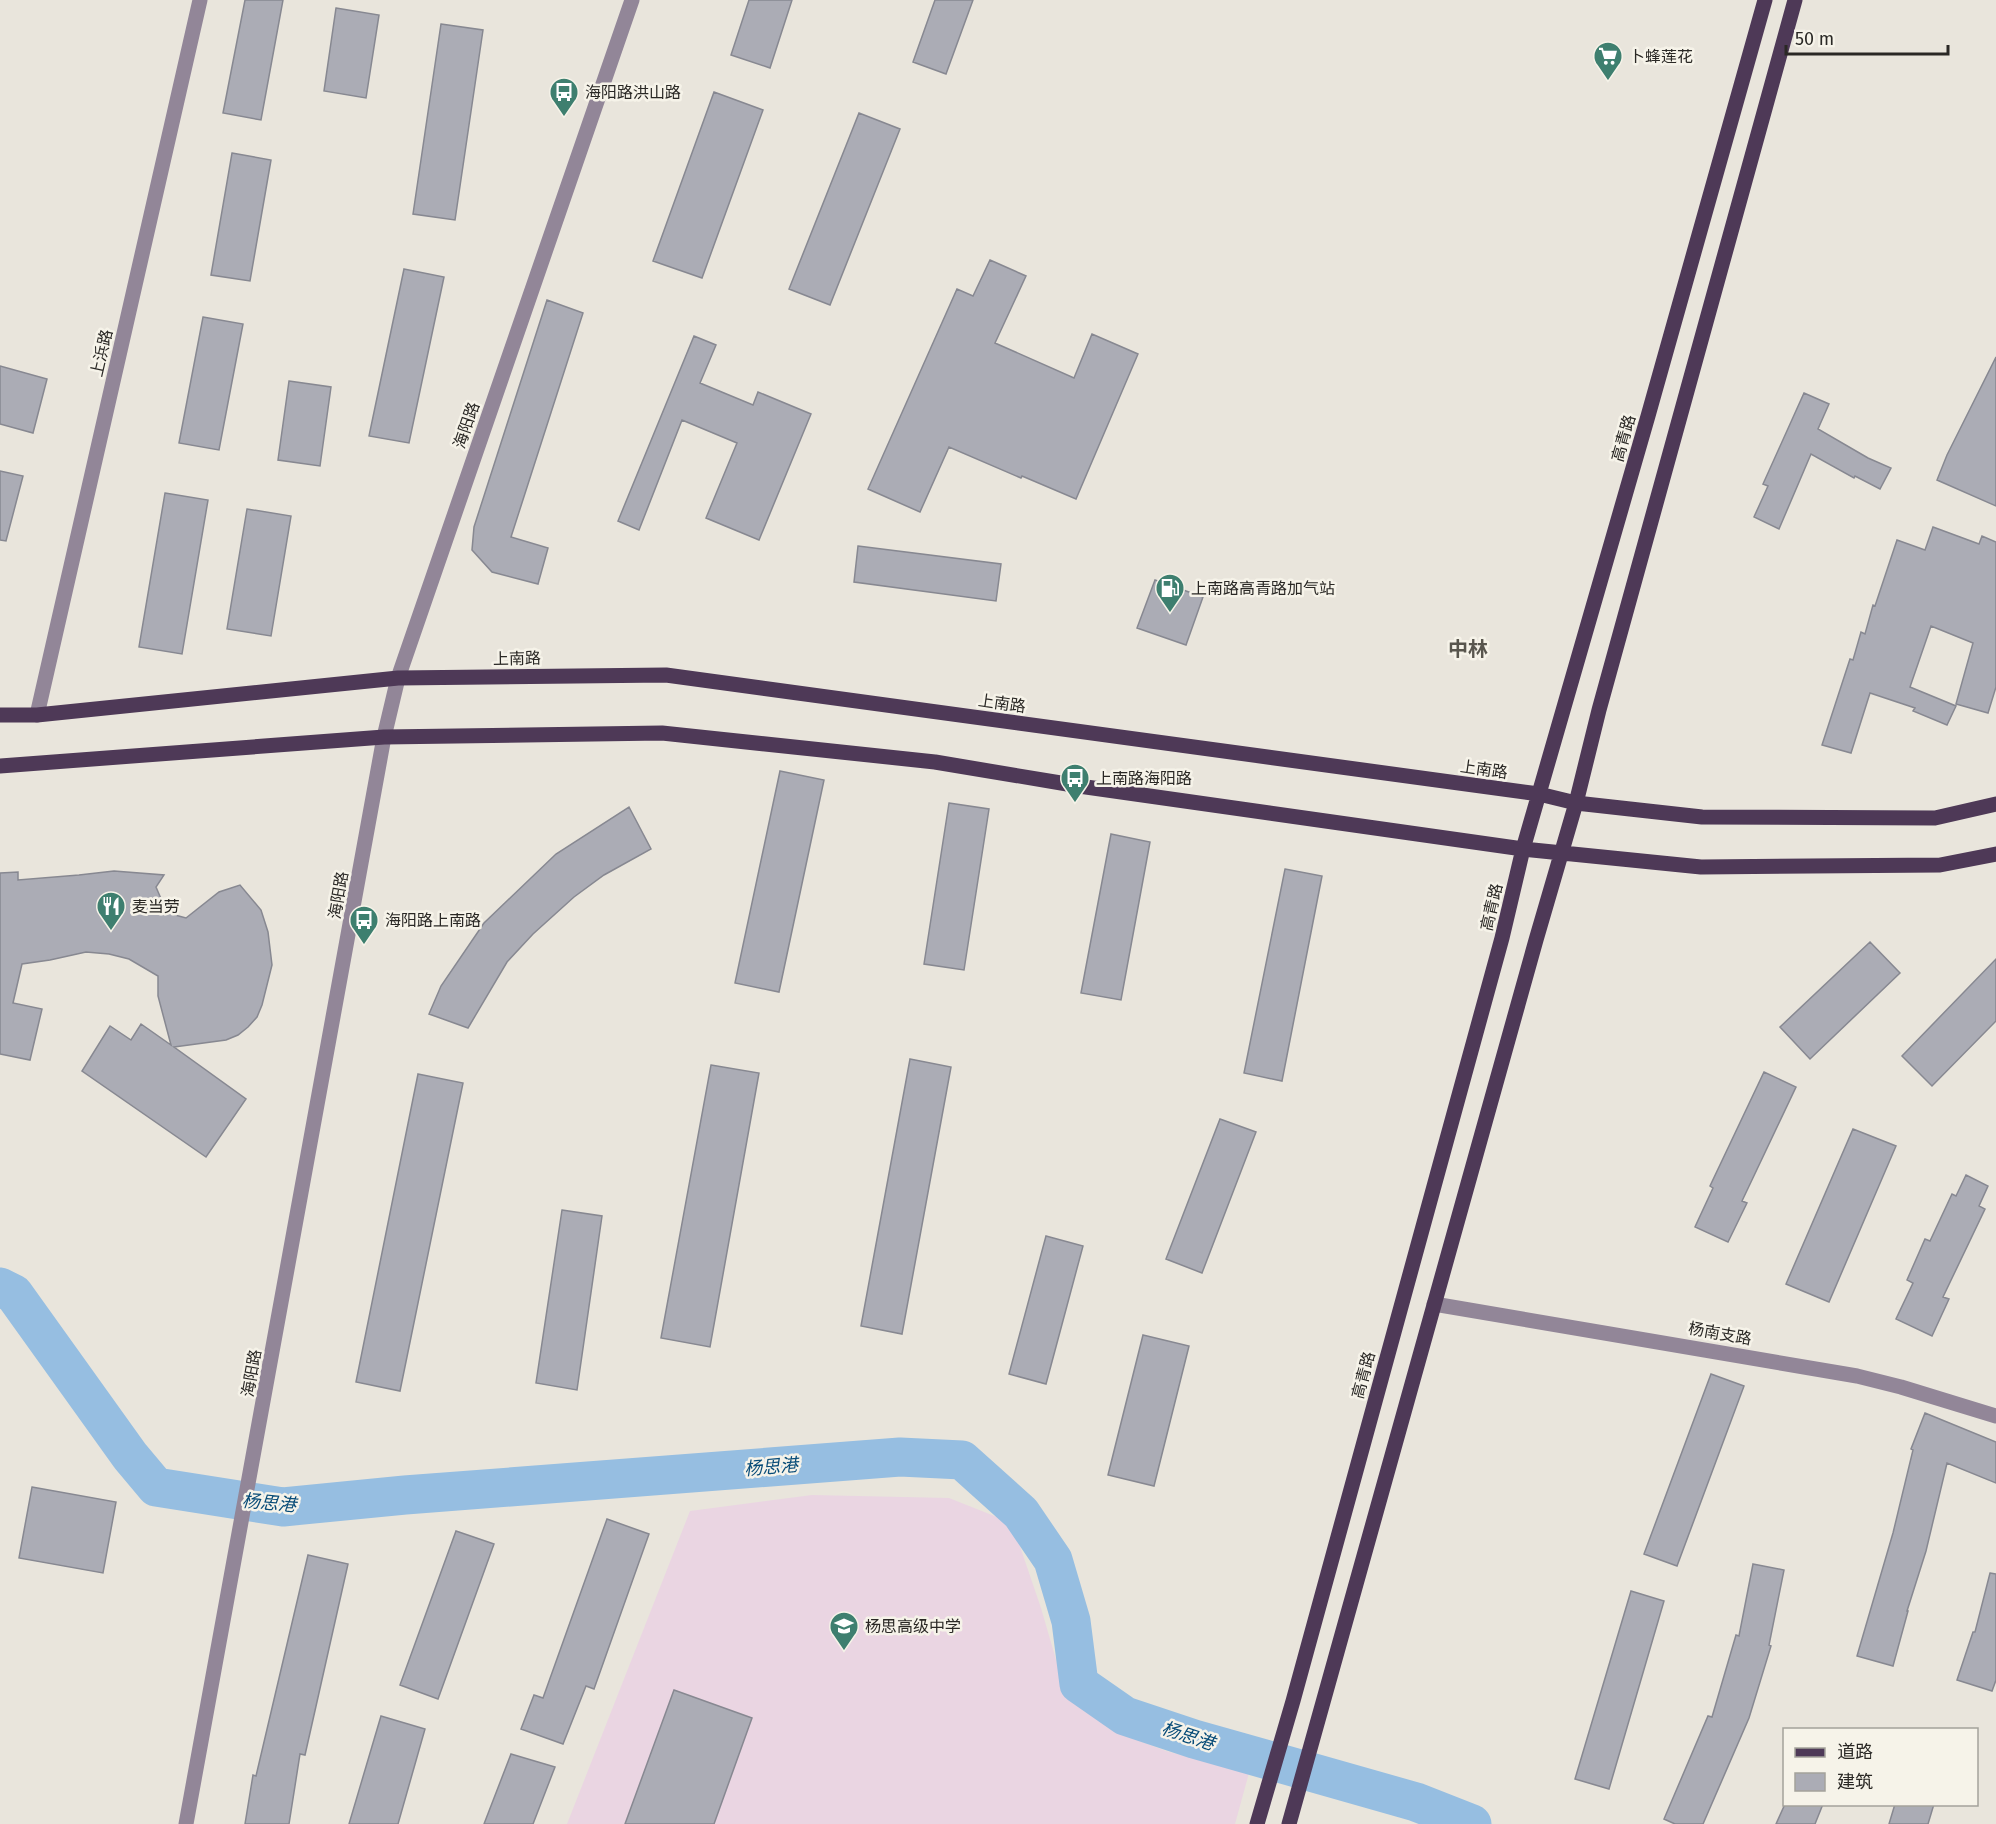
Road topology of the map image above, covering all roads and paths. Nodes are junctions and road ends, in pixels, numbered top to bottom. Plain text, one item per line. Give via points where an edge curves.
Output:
1 (200, 0) edge
2 (632, 0) edge
3 (1765, 0) edge
4 (1796, 0) edge
5 (398, 678) junction
6 (0, 715) edge
7 (37, 715) junction
8 (384, 737) junction
9 (0, 766) edge
10 (1539, 795) junction
11 (1576, 803) junction
12 (1996, 804) edge
13 (1523, 849) junction
14 (1562, 852) junction
15 (1996, 854) edge
16 (1434, 1304) junction
17 (1996, 1416) edge
18 (1291, 1818) edge
19 (186, 1824) edge
20 (1257, 1824) edge

1 - 7 street, 上浜路
2 - 5 street, 海阳路
3 - 10 main road, 高青路
4 - 11 main road
5 - 7 main road, 上南路
5 - 8 street, 海阳路
5 - 10 main road, 上南路 via 666,675
6 - 7 main road, 上南路
8 - 9 main road
8 - 13 main road via 662,733 935,762
8 - 19 street, 海阳路
10 - 11 main road, 上南路
10 - 13 main road, 高青路
11 - 12 main road, 上南路 via 1702,817 1912,818 1935,818
11 - 14 main road
13 - 14 main road
13 - 20 main road, 高青路 via 1502,938
14 - 15 main road via 1701,867 1940,865
14 - 16 main road
16 - 17 street, 杨南支路 via 1857,1376
16 - 18 main road

